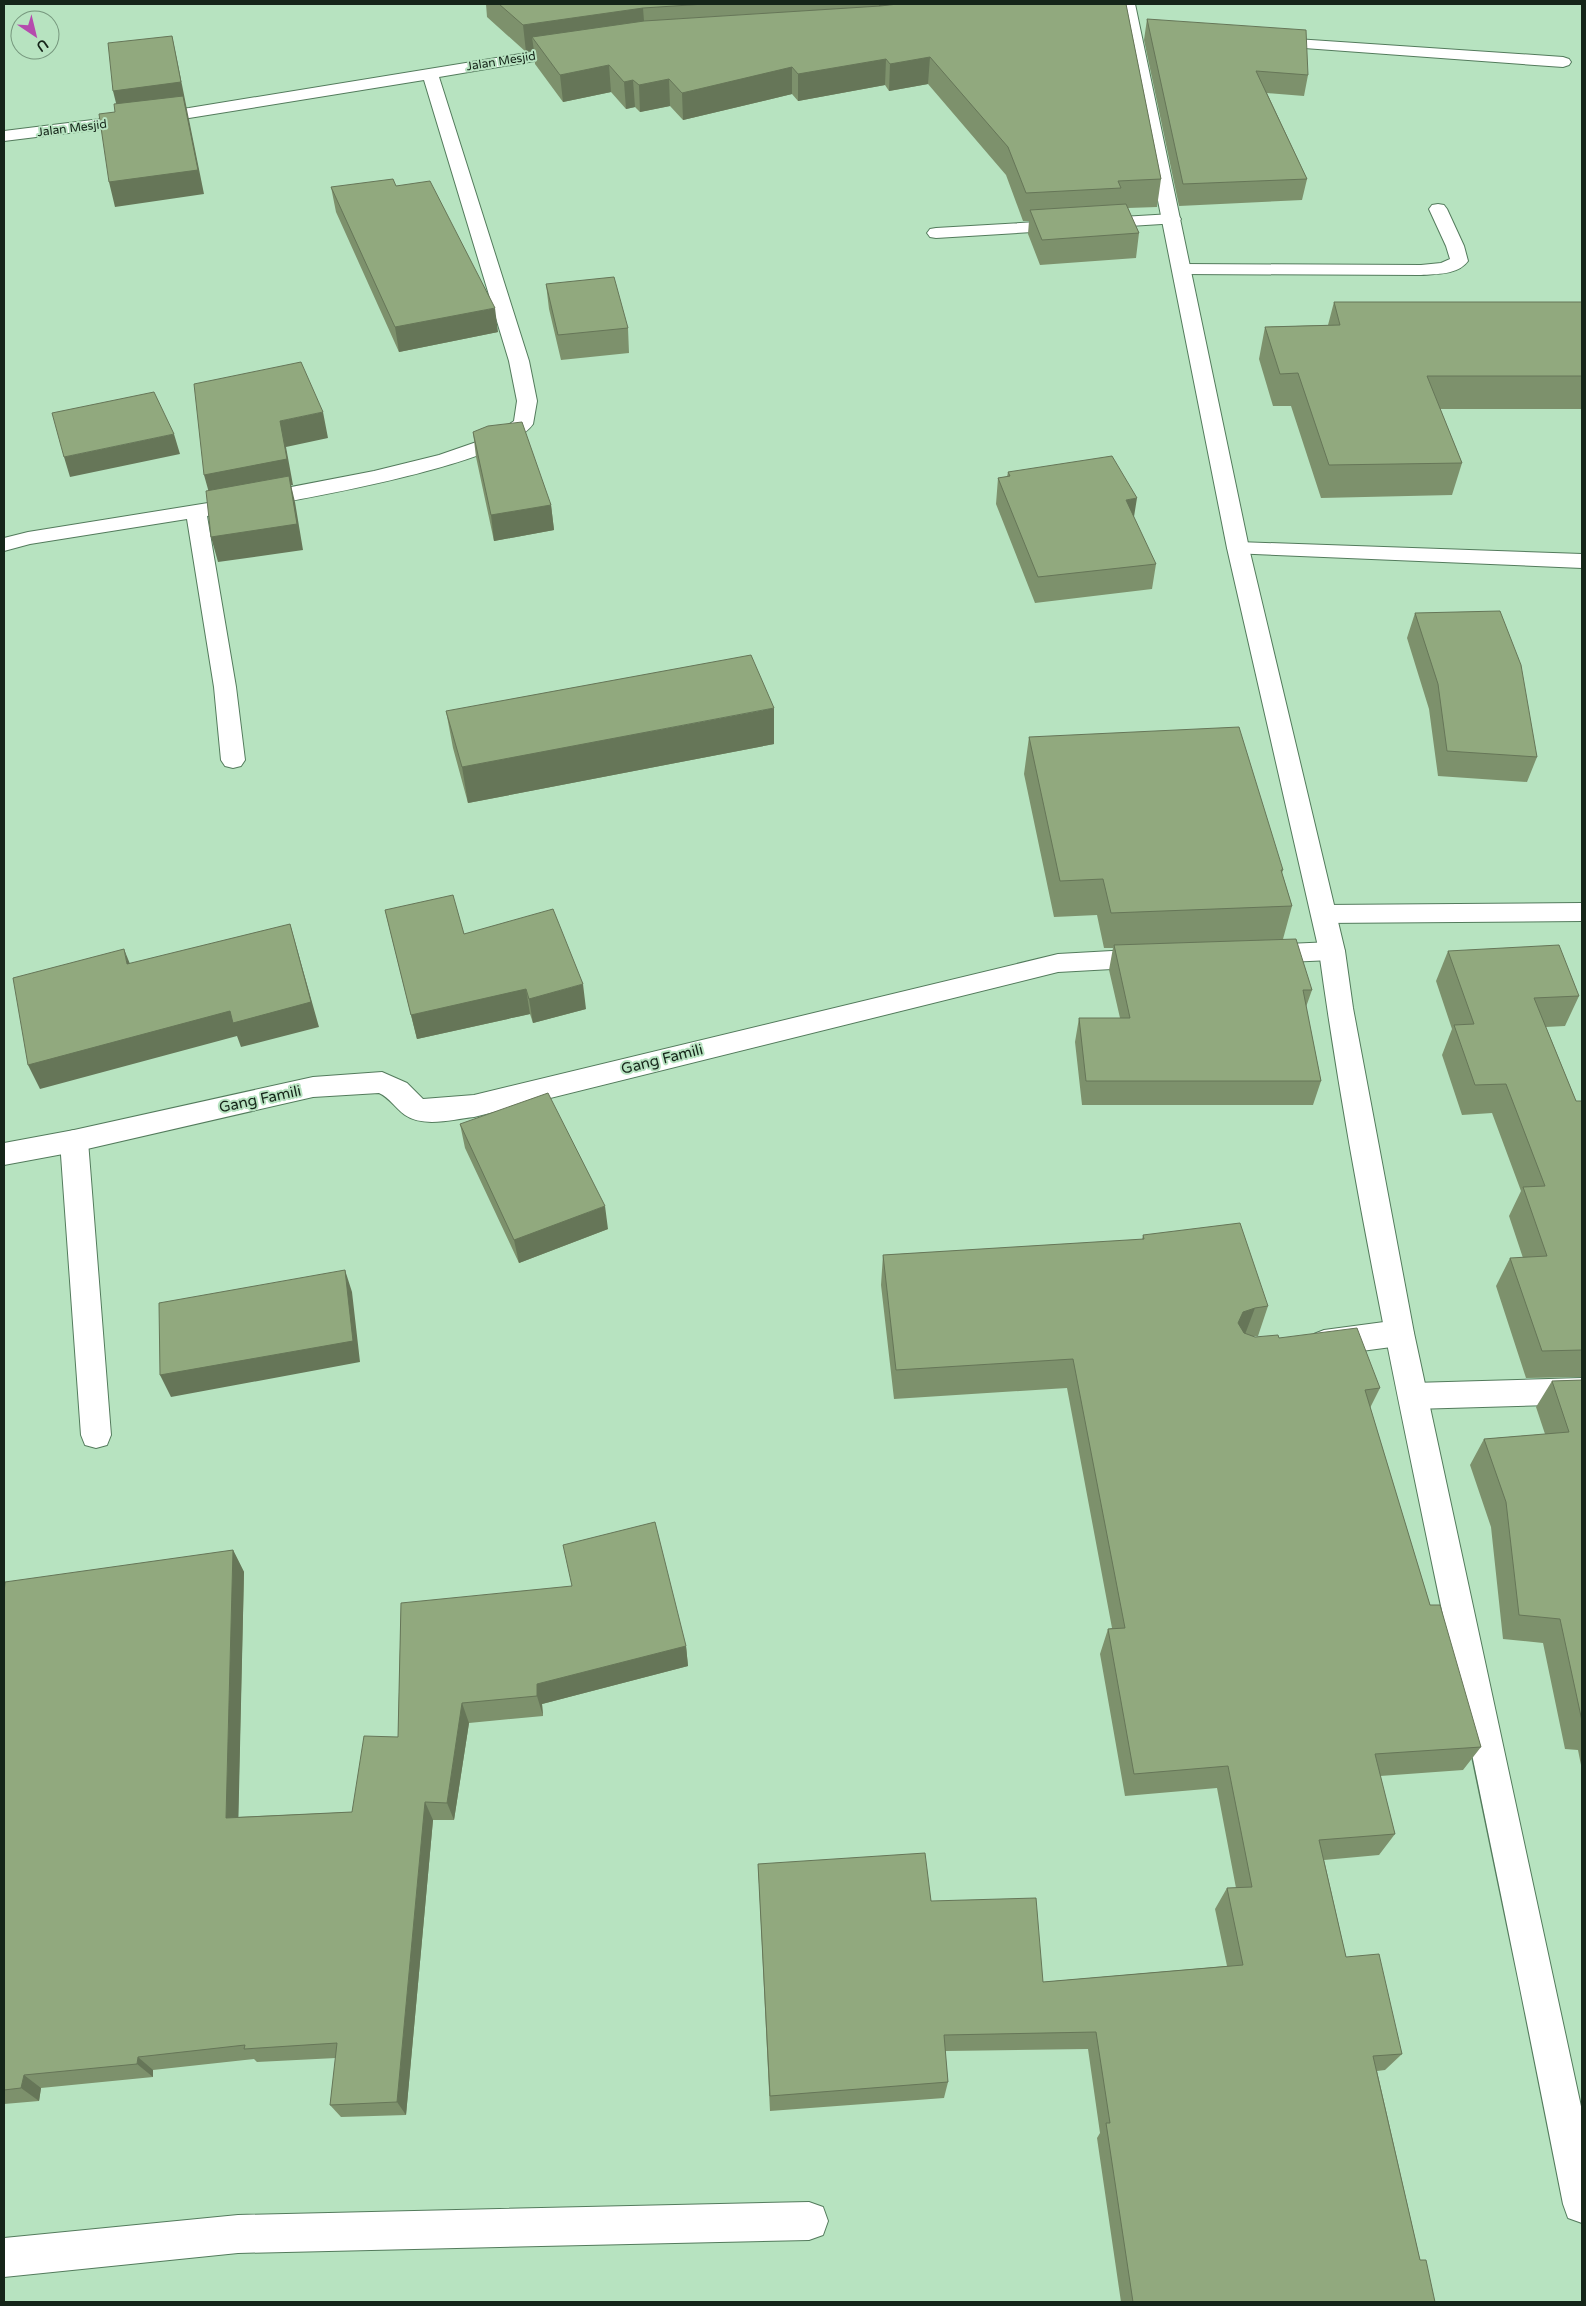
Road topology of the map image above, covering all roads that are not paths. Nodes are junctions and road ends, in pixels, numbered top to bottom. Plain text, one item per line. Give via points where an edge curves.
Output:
1 (1127, 4) edge
2 (1254, 42) edge
3 (589, 49) edge
4 (1563, 62) dead end
5 (430, 73) junction
6 (4, 136) edge
7 (1438, 208) dead end
8 (1172, 219) junction
9 (936, 233) dead end
10 (1182, 269) junction
11 (196, 512) junction
12 (4, 545) edge
13 (1238, 548) junction
14 (1582, 561) edge
15 (233, 760) dead end
16 (1582, 912) edge
17 (1323, 914) junction
18 (1332, 951) junction
19 (1244, 954) edge
20 (1175, 957) edge
21 (74, 1141) junction
22 (4, 1154) edge
23 (1399, 1333) junction
24 (1302, 1345) edge
25 (1582, 1391) edge
26 (1413, 1396) junction
27 (96, 1435) dead end
28 (1582, 2204) edge
29 (809, 2221) dead end
30 (4, 2258) edge

1 - 8 street via 1140,34
2 - 4 street
3 - 5 street, Jalan Mesjid
5 - 6 street, Jalan Mesjid via 189,114
5 - 11 street via 519,361 527,398 523,425 513,436 432,463 363,480
7 - 10 street via 1455,246 1459,261 1455,265 1421,270
8 - 9 street
8 - 10 street
10 - 13 street
11 - 12 street via 28,538
11 - 15 street via 225,687
13 - 14 street
13 - 17 street
16 - 17 street
17 - 18 street
18 - 19 street
18 - 23 street
20 - 21 street, Gang Famili via 1058,963 474,1106 428,1111 415,1108 398,1090 382,1082 313,1087
21 - 22 street, Gang Famili
21 - 27 street
23 - 24 street
23 - 26 street
25 - 26 street
26 - 28 street
29 - 30 street via 238,2234

